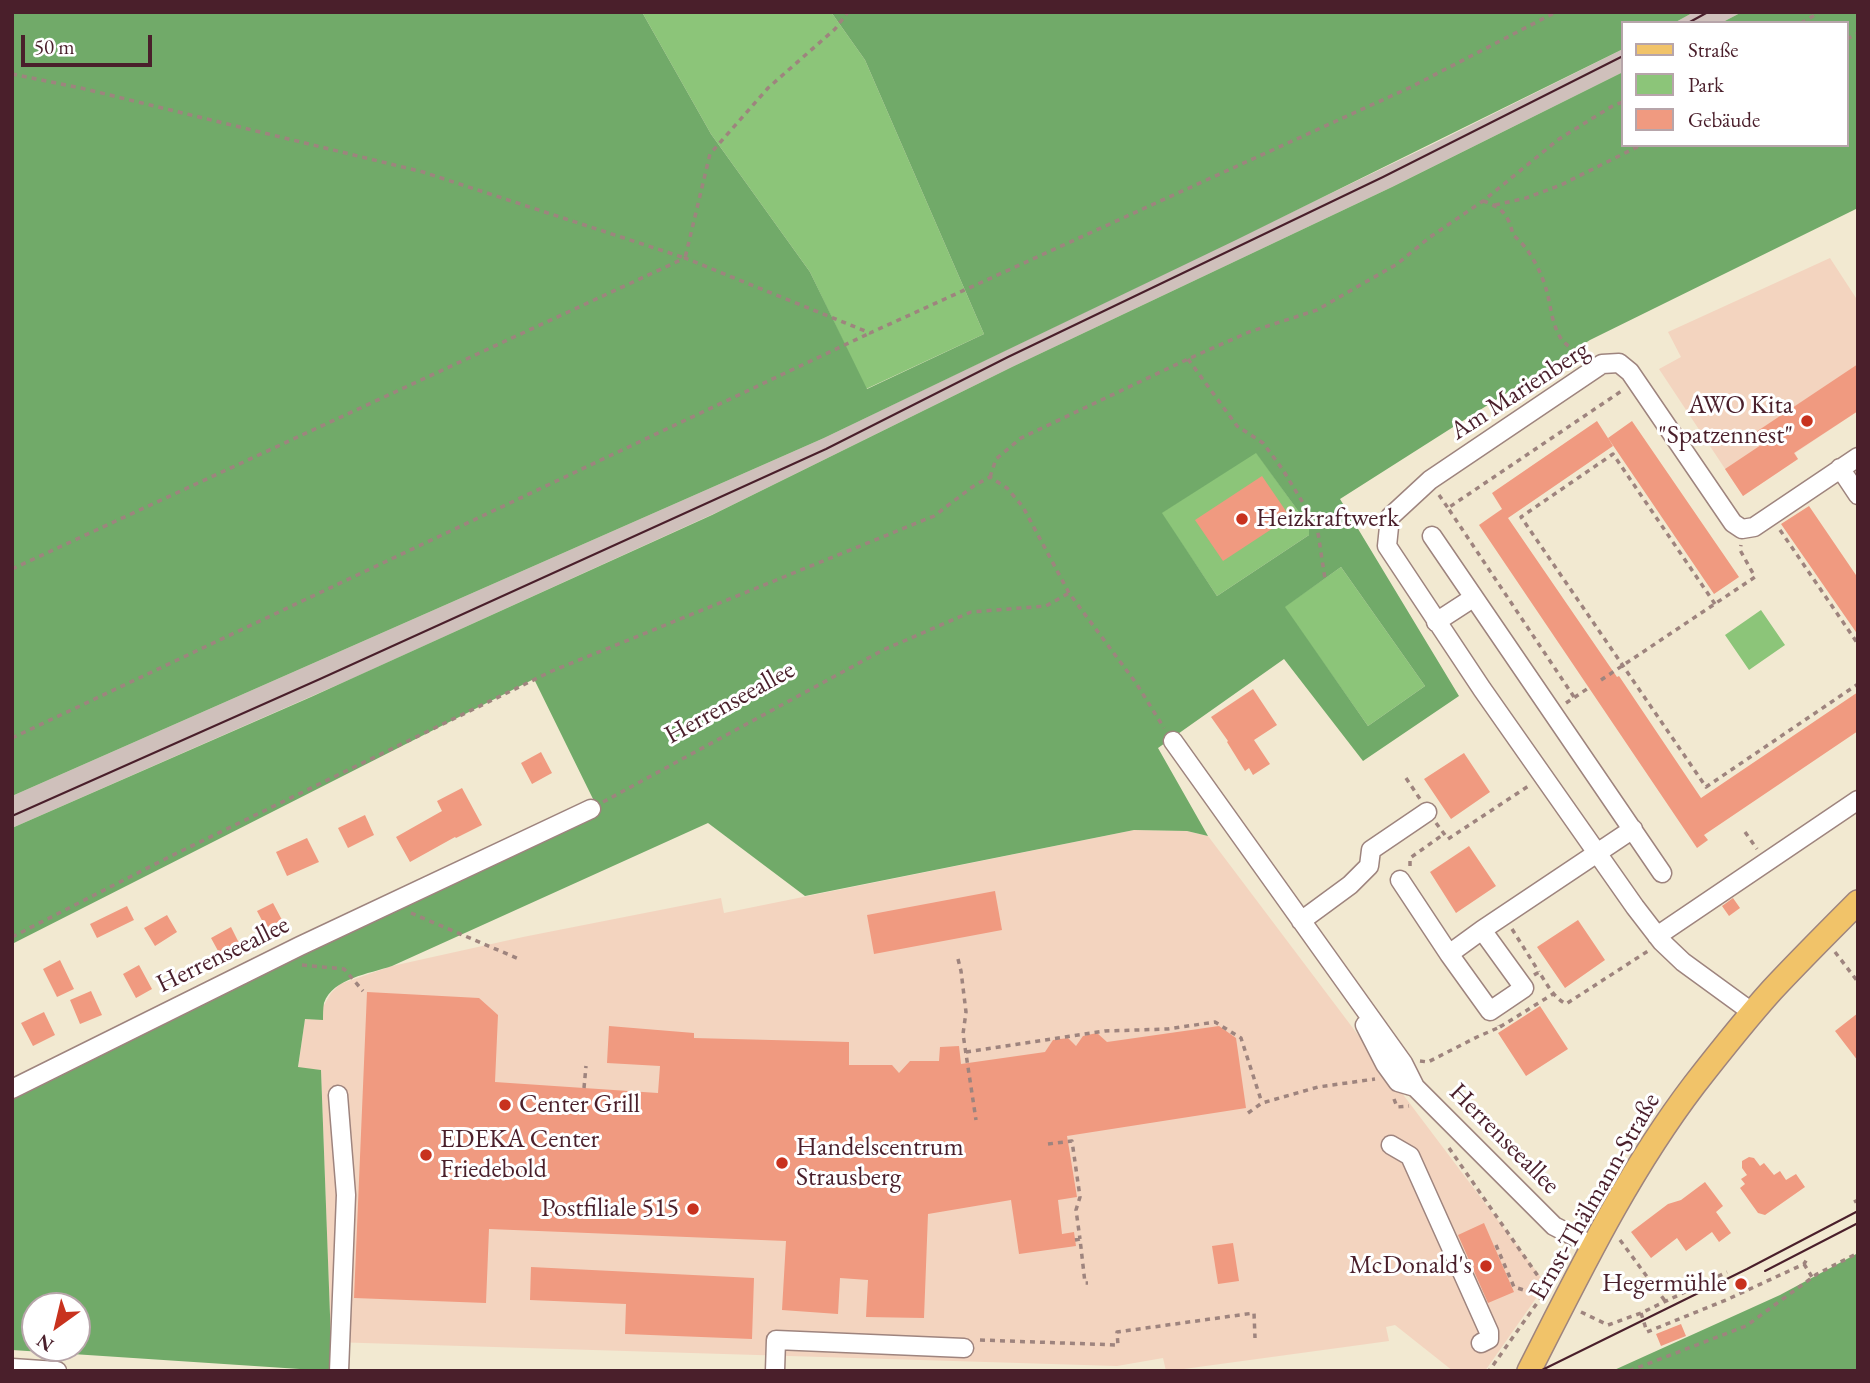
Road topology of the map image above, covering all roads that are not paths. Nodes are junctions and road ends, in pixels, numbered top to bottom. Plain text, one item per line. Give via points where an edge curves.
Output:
1 (1858, 457) edge
2 (1840, 468) junction
3 (1858, 495) edge
4 (1432, 536) dead end
5 (1473, 598) junction
6 (1436, 622) junction
7 (1173, 741) road end
8 (1858, 800) edge
9 (591, 809) road end
10 (1427, 812) road end
11 (1633, 829) junction
12 (1596, 853) junction
13 (1662, 873) dead end
14 (1406, 876) road end
15 (1858, 902) edge
16 (1301, 921) junction
17 (1482, 929) junction
18 (1655, 942) junction
19 (1449, 954) junction
20 (1753, 1013) junction
21 (12, 1088) edge
22 (338, 1096) dead end
23 (1391, 1145) dead end
24 (1593, 1246) junction
25 (1482, 1343) dead end
26 (970, 1344) road end
27 (12, 1368) edge
28 (57, 1371) edge
29 (339, 1371) edge
30 (775, 1371) edge
31 (1529, 1371) edge

1 - 2 street
2 - 3 street
2 - 6 street, Am Marienberg via 1754,527 1742,529 1733,523 1638,381 1619,363 1602,364 1430,480 1390,517 1387,546
4 - 5 street
5 - 6 street
5 - 11 street
6 - 12 street, Am Marienberg
7 - 16 street
8 - 18 street
9 - 21 street, Herrenseeallee
10 - 16 street via 1371,850 1369,866
11 - 12 street
11 - 13 street
12 - 17 street
12 - 18 street, Am Marienberg
14 - 19 street
15 - 20 main road, Ernst-Thälmann-Straße
16 - 24 street, Herrenseeallee via 1396,1067 1398,1082 1555,1226
17 - 19 street
17 - 19 street via 1524,988 1490,1012
18 - 20 street, Am Marienberg
20 - 24 main road, Ernst-Thälmann-Straße via 1661,1132
22 - 29 street via 346,1195
23 - 25 street via 1410,1156 1489,1332 1489,1339
24 - 31 main road, Ernst-Thälmann-Straße
26 - 30 street via 776,1340
27 - 28 street

